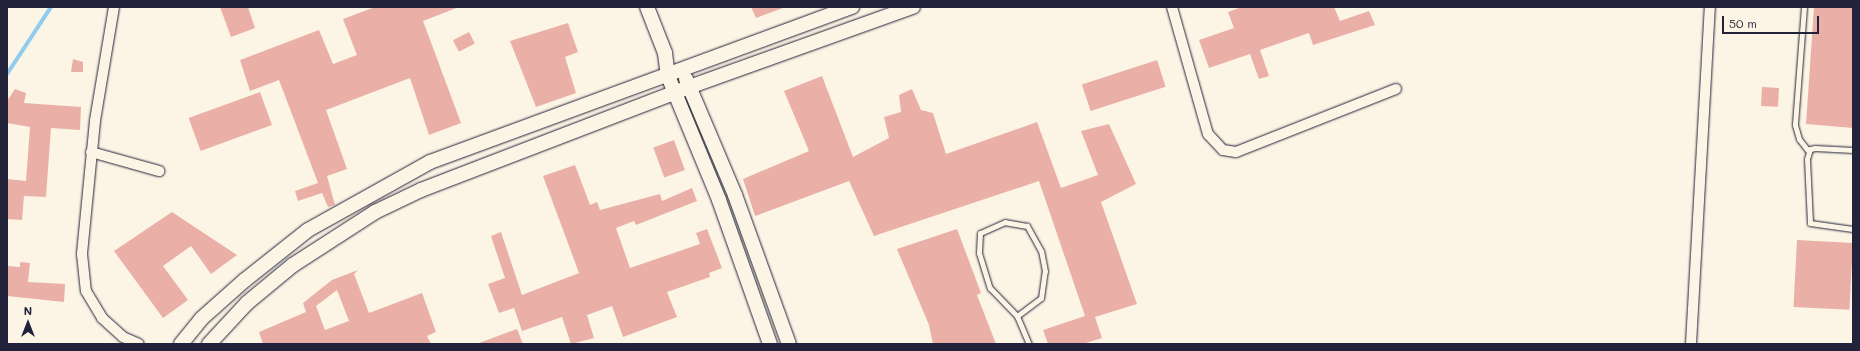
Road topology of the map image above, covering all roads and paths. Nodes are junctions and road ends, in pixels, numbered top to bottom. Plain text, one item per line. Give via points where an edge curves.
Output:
1 (114, 7) edge
2 (647, 7) edge
3 (852, 7) edge
4 (913, 7) edge
5 (1172, 7) edge
6 (1710, 7) edge
7 (1804, 7) edge
8 (665, 53) junction
9 (682, 70) junction
10 (668, 76) junction
11 (689, 87) junction
12 (1396, 89) dead end
13 (675, 93) junction
14 (1853, 150) edge
15 (91, 152) junction
16 (1808, 152) junction
17 (160, 170) dead end
18 (735, 195) junction
19 (719, 200) junction
20 (1853, 229) edge
21 (766, 281) junction
22 (748, 286) junction
23 (1017, 316) junction
24 (139, 344) edge
25 (181, 344) edge
26 (209, 344) edge
27 (770, 344) edge
28 (789, 344) edge
29 (1030, 344) edge
30 (1691, 344) edge

1 - 15 street
2 - 8 street
3 - 9 street
4 - 11 street
5 - 12 street via 1208,134 1223,150 1236,152
6 - 30 street
7 - 16 lane via 1795,125 1799,139
8 - 9 street
8 - 10 street
9 - 10 street
9 - 11 street
10 - 13 street
10 - 25 street via 430,162 378,188 308,230 201,319
11 - 13 street
11 - 18 street
13 - 19 street
13 - 26 street via 421,190 376,212 293,265 247,303
14 - 16 lane via 1815,148
15 - 17 street
15 - 24 street via 82,254 86,291 102,318 123,337
16 - 20 lane via 1809,220 1815,226
18 - 19 street
18 - 21 street
19 - 22 street
21 - 22 street
21 - 28 street
22 - 27 street
23 - 23 lane via 1041,298 1045,271 1041,251 1027,226 1005,222 980,233 979,253 990,288
23 - 29 lane

